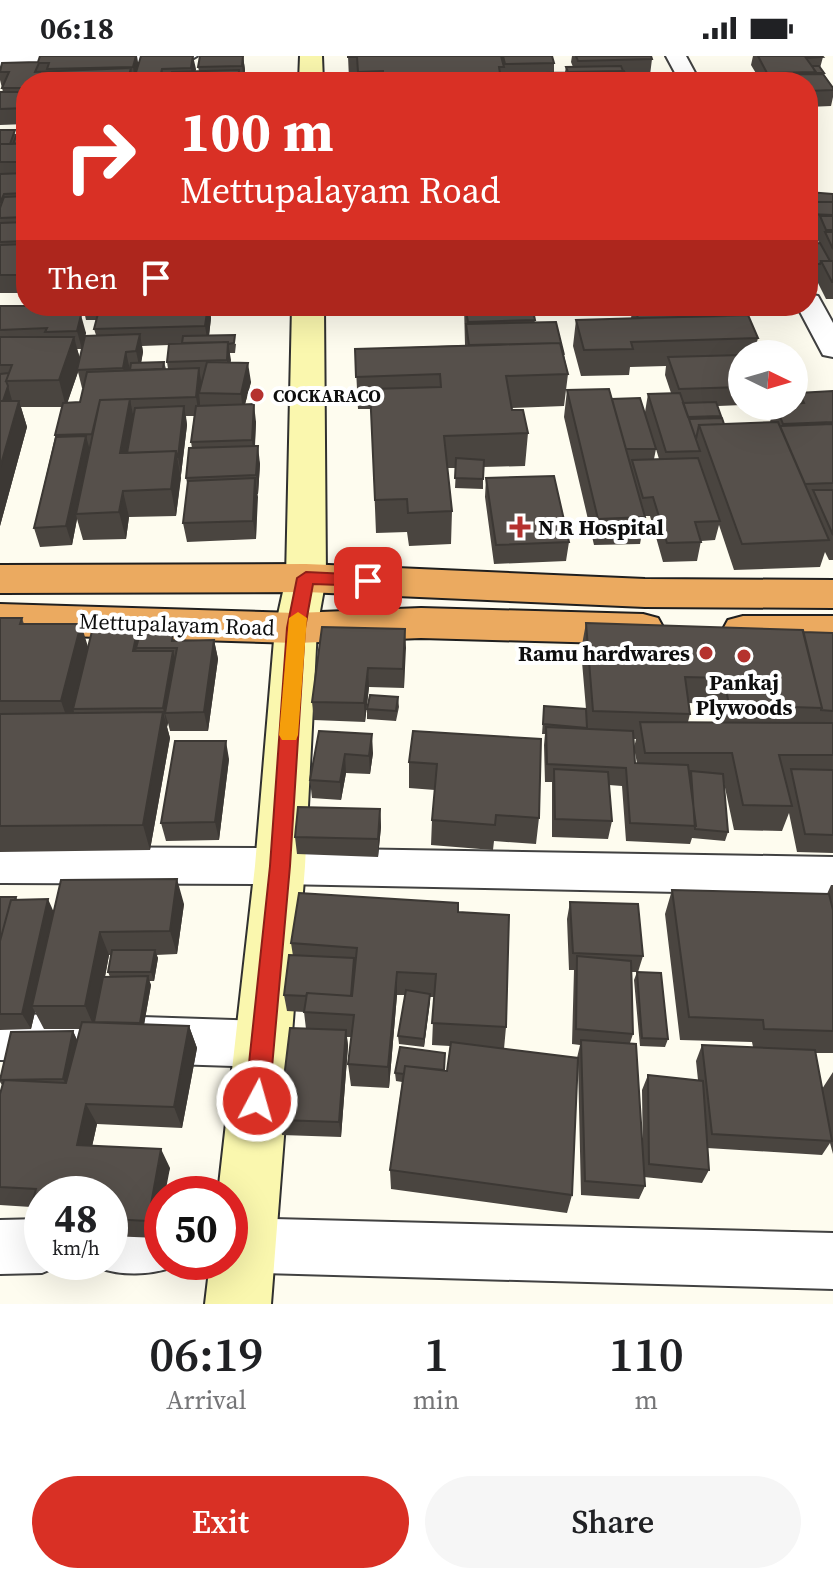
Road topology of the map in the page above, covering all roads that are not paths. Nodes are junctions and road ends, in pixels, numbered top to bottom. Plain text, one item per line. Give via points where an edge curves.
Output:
1 (187, 56) edge
2 (6, 59) edge
3 (0, 80) edge
4 (308, 316) edge
5 (815, 316) edge
6 (833, 349) edge
7 (306, 578) junction
8 (0, 579) edge
9 (833, 594) edge
10 (0, 619) edge
11 (296, 628) junction
12 (833, 631) edge
13 (0, 865) edge
14 (280, 866) junction
15 (833, 876) edge
16 (0, 1037) edge
17 (263, 1044) junction
18 (246, 1176) edge
19 (248, 1245) edge
20 (24, 1246) edge
21 (0, 1247) edge
22 (833, 1261) edge
23 (238, 1280) edge
24 (238, 1304) edge

1 - 2 street
2 - 3 street
4 - 7 main road
5 - 6 street
7 - 8 highway, Mettupalayam Road
7 - 9 highway, Mettupalayam Road via 645,593
7 - 11 main road
10 - 11 highway, Mettupalayam Road
11 - 12 highway, Mettupalayam Road via 421,623
11 - 14 main road
13 - 14 street
14 - 15 street
14 - 17 main road
16 - 17 street
17 - 18 main road
19 - 22 street
20 - 21 street
23 - 24 main road

